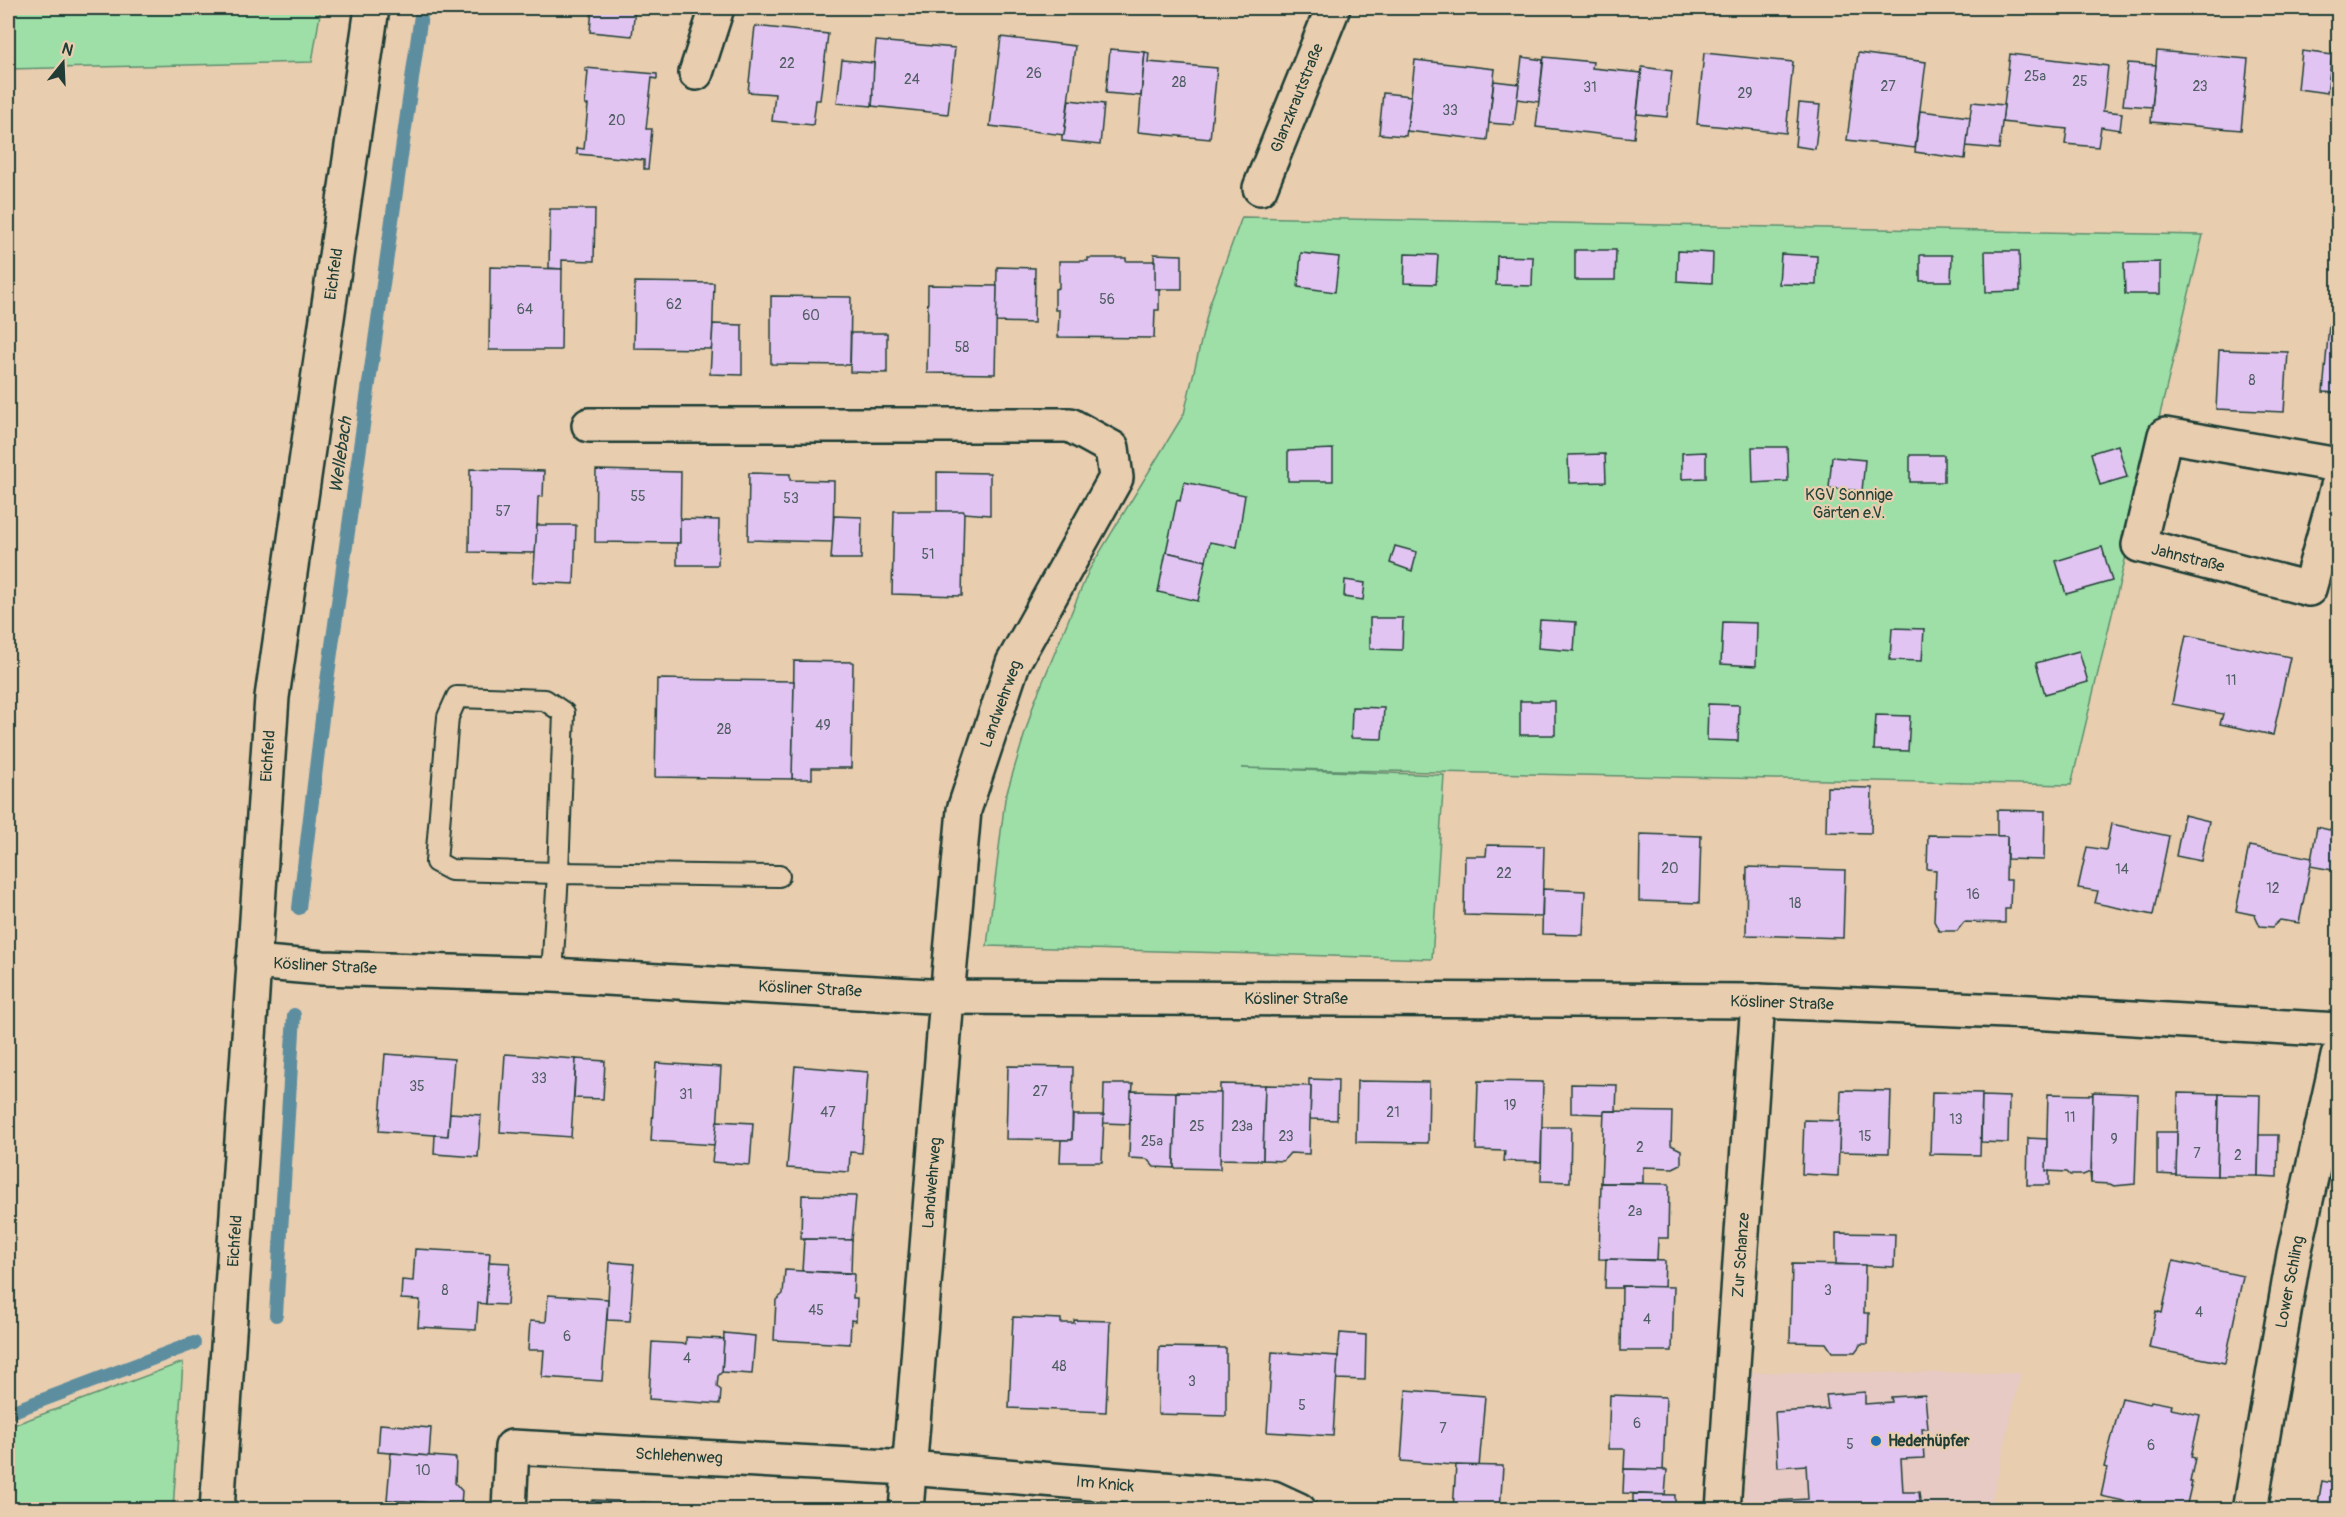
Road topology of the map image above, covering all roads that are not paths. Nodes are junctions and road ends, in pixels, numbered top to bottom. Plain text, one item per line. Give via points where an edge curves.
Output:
1 (372, 8) edge
2 (717, 8) edge
3 (1333, 8) edge
4 (696, 73) dead end
5 (1260, 188) dead end
6 (589, 424) dead end
7 (2338, 465) edge
8 (2338, 486) edge
9 (558, 873) junction
10 (779, 876) dead end
11 (253, 962) junction
12 (552, 975) junction
13 (947, 997) junction
14 (1758, 1001) junction
15 (2338, 1029) edge
16 (2338, 1056) edge
17 (909, 1468) junction
18 (217, 1509) edge
19 (509, 1509) edge
20 (906, 1509) edge
21 (1299, 1509) edge
22 (1723, 1509) edge
23 (2250, 1509) edge

1 - 11 street, Eichfeld via 272,697
2 - 4 street
3 - 5 street, Glanzkrautstraße
6 - 13 street, Landwehrweg via 1070,425 1112,448 1116,478 1013,663 964,810
7 - 8 street, Jahnstraße via 2165,435 2139,545 2309,589
9 - 9 lane via 564,713 545,700 457,697 448,717 436,862 451,870
9 - 10 lane
9 - 12 lane
11 - 12 street, Kösliner Straße
11 - 18 street, Eichfeld
12 - 13 street, Kösliner Straße
13 - 14 street, Kösliner Straße
13 - 17 street, Landwehrweg
14 - 15 street, Kösliner Straße
14 - 22 street, Zur Schanze
16 - 23 street, Lower Schling via 2294,1254
17 - 19 street, Schlehenweg via 512,1447
17 - 20 street, Landwehrweg
17 - 21 street, Im Knick via 1273,1498

